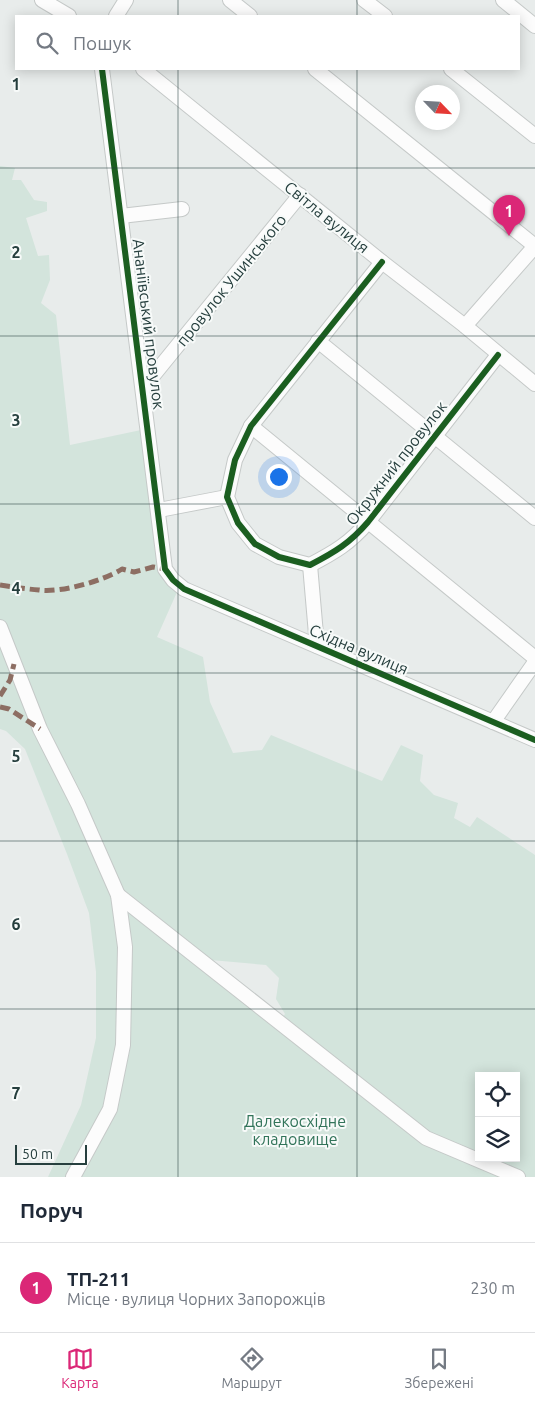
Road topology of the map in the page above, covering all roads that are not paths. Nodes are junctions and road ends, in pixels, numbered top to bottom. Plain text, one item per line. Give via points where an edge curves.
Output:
1 (42, 0) edge
2 (126, 0) edge
3 (230, 0) edge
4 (364, 0) edge
5 (503, 0) edge
6 (67, 15) edge
7 (117, 15) edge
8 (249, 15) edge
9 (384, 15) edge
10 (535, 26) edge
11 (102, 70) edge
12 (144, 70) edge
13 (316, 70) edge
14 (452, 70) edge
15 (535, 136) edge
16 (300, 195) junction
17 (182, 209) dead end
18 (121, 216) junction
19 (535, 246) edge
20 (382, 262) junction
21 (465, 326) junction
22 (318, 341) junction
23 (498, 355) junction
24 (535, 384) edge
25 (143, 388) junction
26 (251, 426) junction
27 (434, 437) junction
28 (227, 497) junction
29 (159, 510) junction
30 (535, 518) edge
31 (368, 522) junction
32 (310, 565) junction
33 (173, 580) joint
34 (0, 627) edge
35 (317, 646) junction
36 (535, 658) edge
37 (535, 662) edge
38 (493, 722) junction
39 (535, 740) edge
40 (118, 895) junction
41 (73, 1177) edge
42 (518, 1177) edge

1 - 6 street
2 - 7 street
3 - 8 street
4 - 9 street
5 - 10 street
11 - 18 street, Ананіївський провулок
12 - 16 street, Світла вулиця
13 - 19 street
14 - 15 street
16 - 20 street, Світла вулиця
16 - 25 street, провулок Ушинського
17 - 18 street
18 - 25 street, Ананіївський провулок
19 - 21 street
20 - 21 street, Світла вулиця
20 - 22 street
21 - 23 street, Світла вулиця
22 - 26 street
22 - 27 street
23 - 24 street, Світла вулиця
23 - 27 street, Окружний провулок
25 - 29 street, Ананіївський провулок
26 - 28 street via 234,460
26 - 31 street
27 - 30 street
27 - 31 street, Окружний провулок
28 - 29 street
28 - 32 street via 238,523 255,544 279,557
29 - 33 street, Ананіївський провулок via 166,568
31 - 32 street, Окружний провулок via 353,539
31 - 36 street
32 - 35 street
33 - 35 street, Східна вулиця via 184,589
34 - 40 street via 40,729
35 - 38 street, Східна вулиця
37 - 38 street
38 - 39 street, Східна вулиця
40 - 41 street via 125,947 123,1045 110,1109
40 - 42 street via 426,1138

